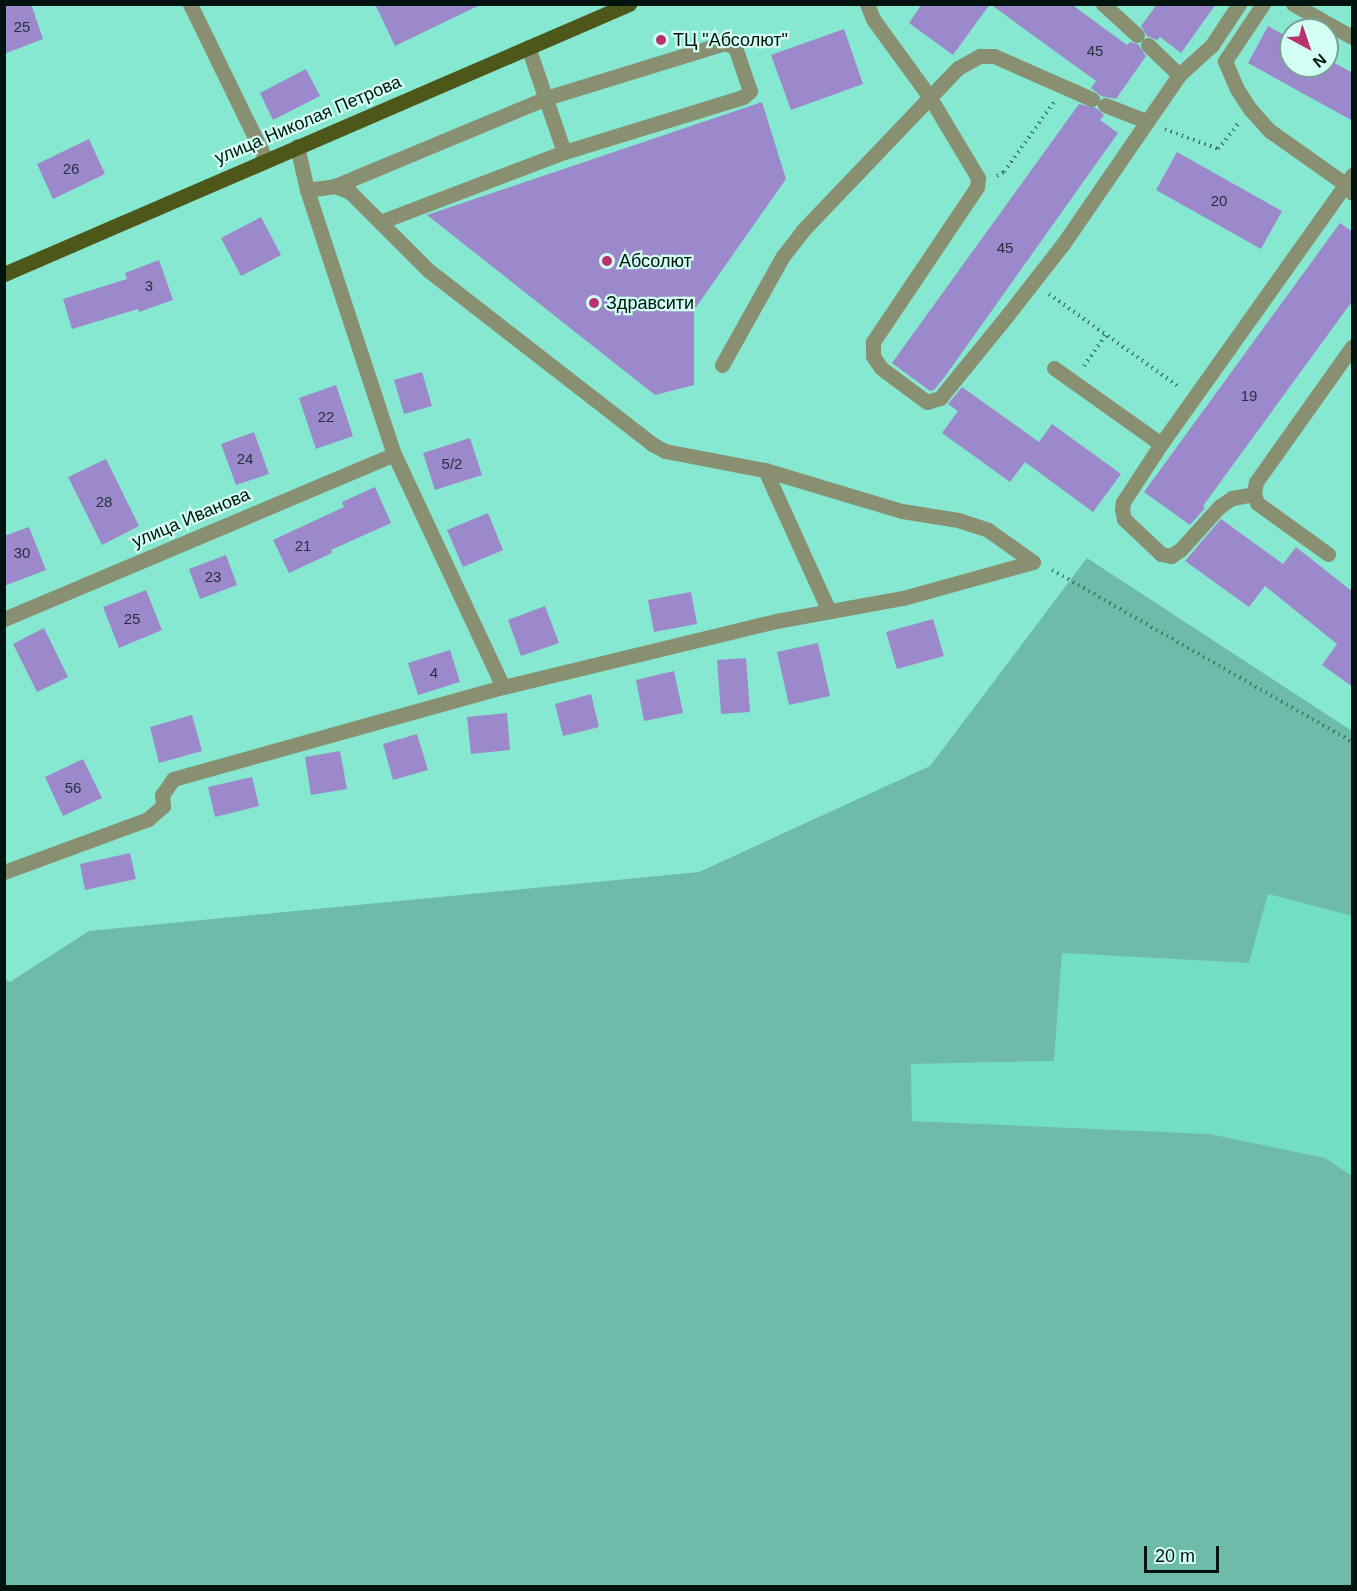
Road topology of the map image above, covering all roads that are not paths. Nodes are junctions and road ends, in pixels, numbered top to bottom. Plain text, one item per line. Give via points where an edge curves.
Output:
1 (190, 4) edge
2 (628, 4) edge
3 (867, 4) edge
4 (1103, 4) edge
5 (1239, 4) edge
6 (1263, 4) edge
7 (1293, 4) edge
8 (1353, 37) edge
9 (528, 47) junction
10 (1179, 75) junction
11 (929, 96) junction
12 (546, 98) junction
13 (1146, 121) junction
14 (297, 146) junction
15 (564, 152) junction
16 (266, 160) junction
17 (1350, 184) edge
18 (335, 186) junction
19 (307, 190) junction
20 (380, 222) junction
21 (4, 274) edge
22 (1353, 347) edge
23 (722, 365) dead end
24 (1054, 368) dead end
25 (1161, 444) junction
26 (394, 454) junction
27 (765, 470) junction
28 (1254, 494) junction
29 (1329, 554) dead end
30 (829, 610) junction
31 (4, 619) edge
32 (503, 687) junction
33 (4, 872) edge

1 - 16 street
2 - 9 main road, улица Николая Петрова
3 - 11 street via 873,19
4 - 10 street
5 - 10 street via 1212,45
6 - 17 street via 1225,61 1250,109 1270,131
7 - 8 street
9 - 12 street
9 - 14 main road, улица Николая Петрова
10 - 13 street
11 - 13 street via 958,68 980,56 994,56
11 - 13 street via 974,168 977,187 873,342 873,356 881,368 927,402 940,398 1063,244
11 - 23 street via 783,256
12 - 15 street
12 - 15 street via 725,43 735,47 739,55 750,91 743,97
12 - 18 street
14 - 16 main road, улица Николая Петрова
14 - 19 street
15 - 20 street
16 - 21 main road, улица Николая Петрова
17 - 25 street
18 - 19 street
18 - 20 street via 350,192
19 - 26 street
20 - 27 street via 428,270 652,444 681,456
22 - 28 street via 1256,482
24 - 25 street
25 - 28 street via 1122,509 1124,519 1161,554 1171,556 1181,549 1232,498
26 - 31 street, улица Иванова
26 - 32 street
27 - 30 street
27 - 30 street via 902,511 958,520 988,531 1033,562 903,598
28 - 29 street via 1257,503
30 - 32 street
32 - 33 street via 173,779 162,795 163,806 148,819

